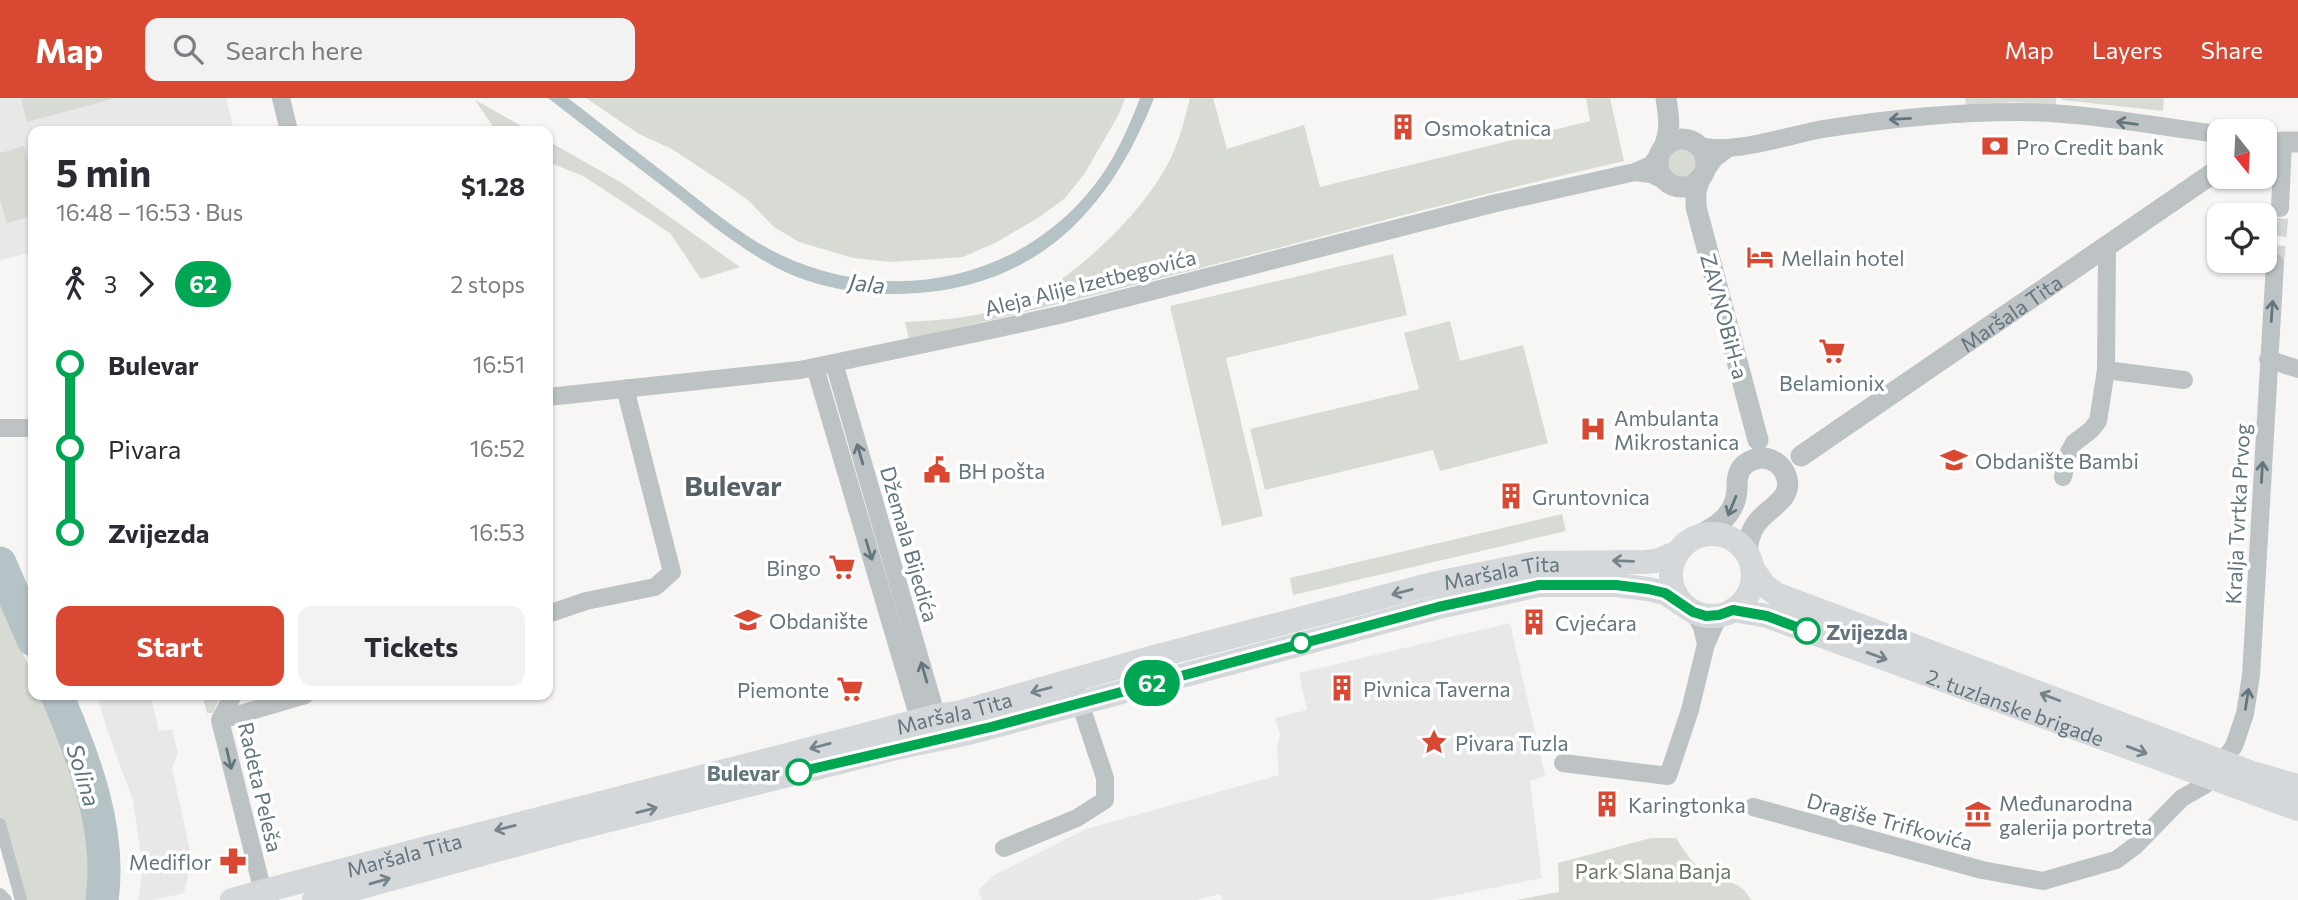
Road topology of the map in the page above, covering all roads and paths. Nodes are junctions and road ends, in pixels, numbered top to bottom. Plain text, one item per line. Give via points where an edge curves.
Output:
1 (281, 98) edge
2 (1665, 98) edge
3 (2064, 107) edge
4 (1670, 122) junction
5 (288, 126) edge
6 (2207, 132) edge
7 (1695, 143) junction
8 (2277, 143) edge
9 (1662, 150) junction
10 (1726, 150) junction
11 (1635, 172) junction
12 (1702, 176) junction
13 (2207, 177) edge
14 (1669, 183) junction
15 (1696, 206) junction
16 (2280, 208) tunnel mouth
17 (2107, 248) junction
18 (2274, 273) tunnel mouth
19 (2268, 359) junction
20 (834, 363) junction
21 (814, 367) junction
22 (2298, 369) edge
23 (2106, 370) junction
24 (2184, 380) dead end
25 (627, 388) junction
26 (553, 396) edge
27 (0, 428) edge
28 (28, 428) edge
29 (1758, 440) junction
30 (1801, 456) junction
31 (1750, 461) junction
32 (1775, 461) junction
33 (2063, 477) dead end
34 (1788, 483) junction
35 (1698, 536) junction
36 (1678, 552) junction
37 (1750, 561) junction
38 (1435, 595) junction
39 (1688, 608) junction
40 (553, 612) edge
41 (1726, 613) junction
42 (1706, 644) junction
43 (1076, 692) junction
44 (230, 700) edge
45 (288, 700) edge
46 (220, 720) junction
47 (931, 729) junction
48 (1563, 763) dead end
49 (2217, 769) junction
50 (2298, 786) edge
51 (1753, 807) dead end
52 (2298, 808) edge
53 (0, 824) edge
54 (1004, 848) dead end
55 (5, 862) edge
56 (0, 894) edge
57 (264, 896) edge
58 (6, 900) edge
59 (21, 900) edge
60 (232, 900) edge
61 (314, 900) edge

1 - 5 street
2 - 4 street
6 -> 3 street
3 -> 10 street via 1879,120
4 - 7 street
4 - 9 street
7 - 9 street via 1677,139
7 - 10 street
7 - 12 street via 1706,158
8 - 16 street
9 - 11 street via 1651,165
9 - 14 street via 1658,168
10 - 12 street
11 - 14 street
11 - 20 street, Aleja Alije Izetbegovića via 1059,315
12 - 14 street via 1687,187
12 - 15 street
13 - 17 street, Maršala Tita
14 - 15 street
15 - 29 street, ZAVNOBiH-a
17 - 23 street
17 - 30 street, Maršala Tita
19 -> 18 street, Kralja Tvrtka Prvog
19 - 22 street
49 -> 19 street, Kralja Tvrtka Prvog via 2234,746 2251,675
20 - 21 street, Aleja Alije Izetbegovića
47 -> 20 street, Džemala Bijedića
21 - 25 street, Aleja Alije Izetbegovića
21 -> 47 street, Džemala Bijedića
23 - 24 street
23 - 33 street via 2098,421 2074,443
25 - 26 street, Aleja Alije Izetbegovića
25 - 40 street via 672,572 654,587
27 - 28 street
29 - 31 street
29 - 32 street
30 - 32 street
30 - 34 street
31 - 32 street
31 -> 35 street via 1738,474 1728,517
32 - 34 street
34 - 37 street via 1783,499 1762,515 1751,531
35 - 36 main road
35 - 37 main road via 1726,537 1738,544
36 -> 38 main road, Maršala Tita via 1644,562 1536,563
36 - 39 main road via 1672,584
37 - 41 main road via 1749,592
49 -> 37 main road, 2. tuzlanske brigade via 1776,594 1764,585
38 - 39 main road, Maršala Tita via 1539,585 1616,585 1665,593
38 - 43 main road, Maršala Tita
39 - 41 main road via 1706,616
39 - 42 street via 1702,627
41 - 42 street
41 -> 49 main road, 2. tuzlanske brigade via 1767,616
42 - 48 street via 1668,776
43 - 47 main road, Maršala Tita
43 - 54 street via 1105,778 1105,800 1077,818
44 - 46 street, Radeta Peleša
45 - 46 street
46 -> 57 street, Radeta Peleša
47 -> 57 main road, Maršala Tita
61 -> 47 main road, Maršala Tita
49 - 50 main road, 2. tuzlanske brigade
49 - 51 street, Dragiše Trifkovića via 2206,785 2182,798 2116,860 2043,881 1982,870
49 - 52 main road, 2. tuzlanske brigade
53 - 55 street
55 - 59 street
56 - 58 street
57 - 60 main road, Maršala Tita

